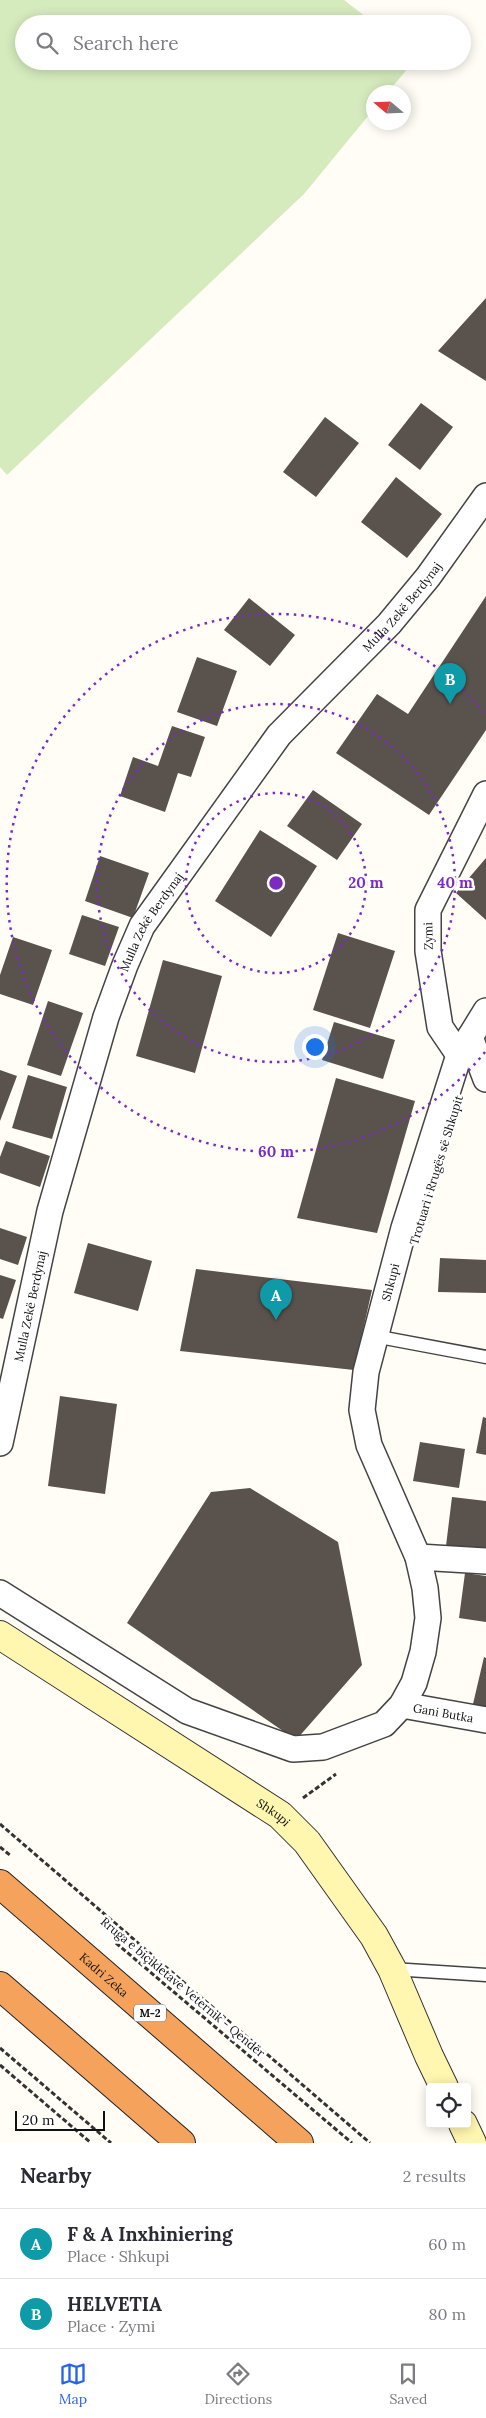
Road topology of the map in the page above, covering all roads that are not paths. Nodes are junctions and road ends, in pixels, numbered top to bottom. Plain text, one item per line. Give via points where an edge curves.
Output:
1 (486, 496) edge
2 (486, 794) edge
3 (486, 1011) edge
4 (464, 1046) junction
5 (486, 1079) edge
6 (374, 1336) junction
7 (486, 1357) edge
8 (0, 1443) edge
9 (418, 1557) junction
10 (486, 1561) edge
11 (0, 1593) edge
12 (0, 1634) edge
13 (402, 1705) junction
14 (486, 1720) edge
15 (0, 1884) edge
16 (392, 1969) junction
17 (486, 1975) edge
18 (0, 1986) edge
19 (442, 2083) edge
20 (465, 2128) edge
21 (181, 2143) edge
22 (299, 2143) edge
23 (472, 2143) edge

1 - 8 street, Mulla Zekë Berdynaj via 428,577 389,624 279,735 142,926 106,1017 50,1211
2 - 4 street, Zymi via 428,910 428,951 440,1027
3 - 4 street, Shkupi
4 - 5 street, Zymi
4 - 6 street, Shkupi via 404,1228
6 - 7 lane
6 - 9 street, Shkupi via 362,1410 369,1445
9 - 10 street
9 - 13 street, Shkupi via 428,1618 423,1652
11 - 13 street, Shkupi via 187,1711 293,1749 323,1747 384,1724
12 - 16 main road, Shkupi via 280,1815 308,1842 374,1936
13 - 14 street, Gani Butka
15 - 22 highway, Kadri Zeka / M-2
16 - 17 lane
16 - 19 main road, Shkupi
18 - 21 highway
20 - 23 main road

